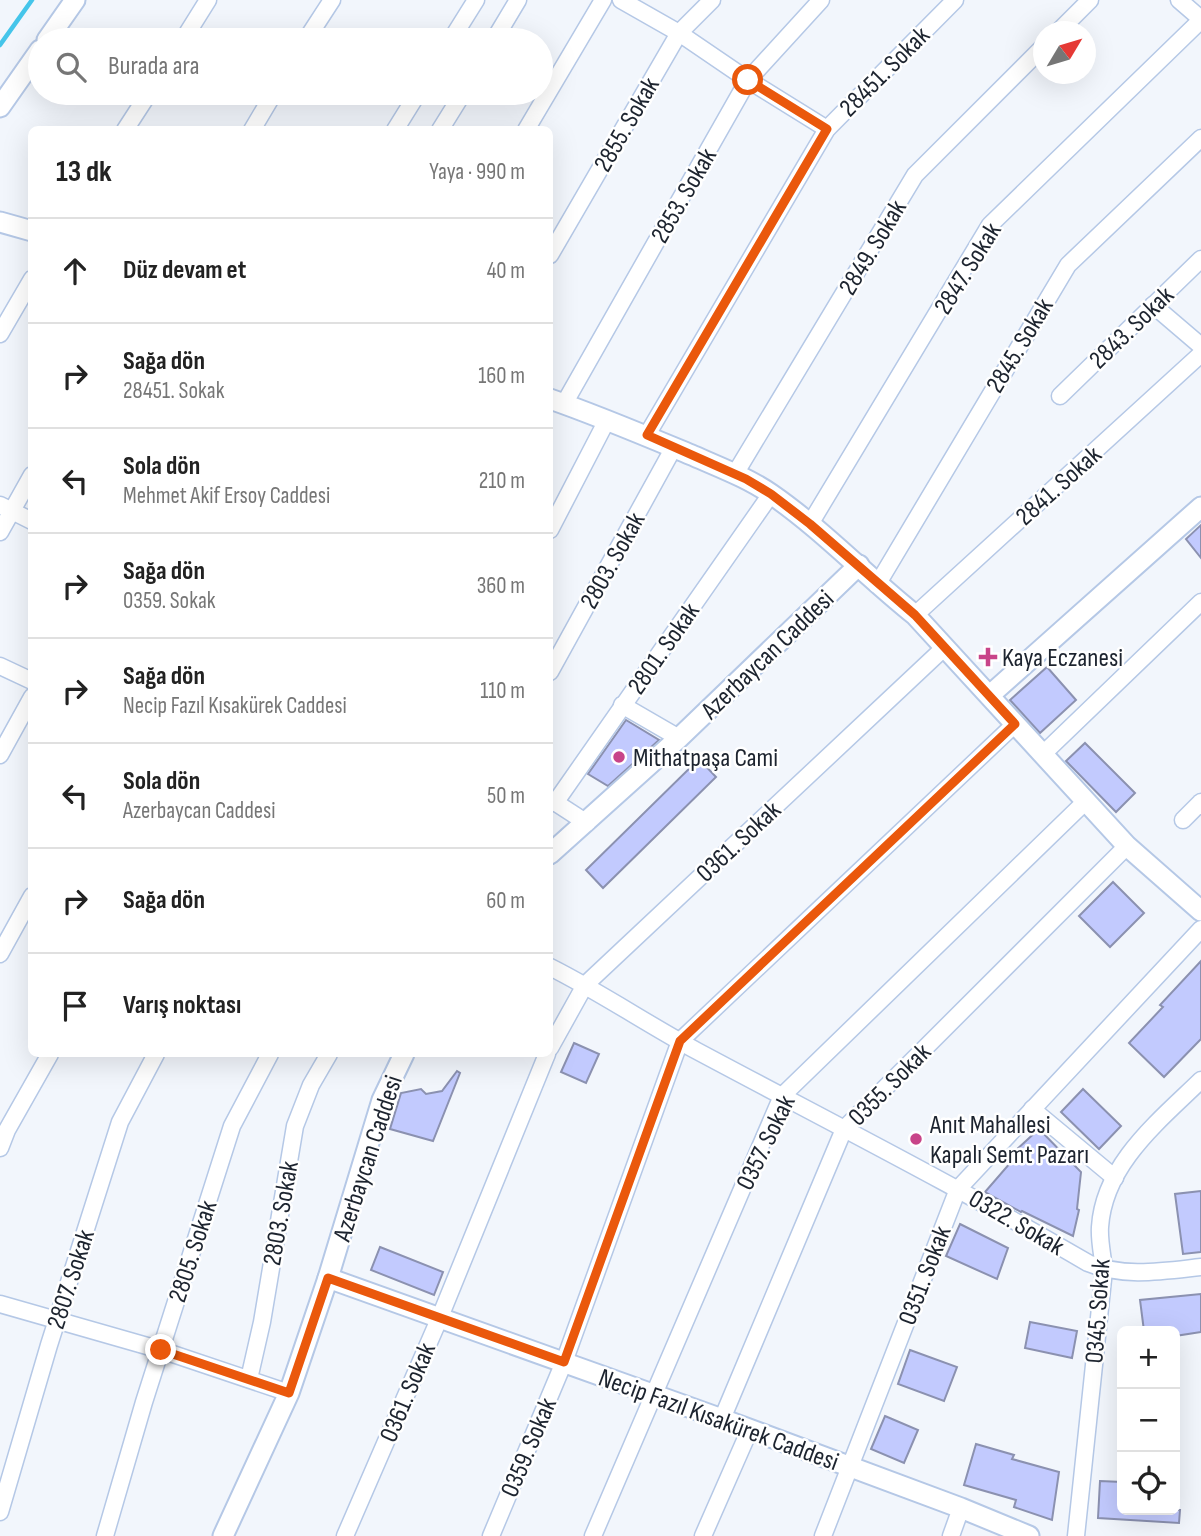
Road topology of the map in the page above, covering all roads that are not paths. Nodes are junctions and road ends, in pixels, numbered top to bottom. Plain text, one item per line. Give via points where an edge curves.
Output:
1 (75, 0) edge
2 (208, 0) edge
3 (332, 0) edge
4 (476, 0) edge
5 (518, 0) edge
6 (603, 0) edge
7 (621, 0) edge
8 (712, 0) edge
9 (821, 0) edge
10 (955, 0) edge
11 (1090, 0) edge
12 (1180, 0) edge
13 (1201, 19) edge
14 (1069, 21) edge
15 (55, 28) edge
16 (190, 28) edge
17 (314, 28) edge
18 (458, 28) edge
19 (501, 28) edge
20 (679, 33) junction
21 (1033, 58) edge
22 (28, 67) edge
23 (748, 80) junction
24 (553, 84) edge
25 (141, 105) edge
26 (267, 105) edge
27 (411, 105) edge
28 (456, 105) edge
29 (541, 105) edge
30 (0, 107) edge
31 (128, 126) edge
32 (254, 126) edge
33 (397, 126) edge
34 (442, 126) edge
35 (528, 126) edge
36 (827, 129) junction
37 (1201, 138) edge
38 (0, 222) edge
39 (28, 230) edge
40 (553, 250) edge
41 (1201, 259) edge
42 (28, 286) edge
43 (1153, 305) junction
44 (0, 334) edge
45 (1201, 346) edge
46 (1201, 354) edge
47 (1060, 396) dead end
48 (557, 402) edge
49 (607, 420) junction
50 (647, 435) junction
51 (674, 447) junction
52 (735, 474) junction
53 (28, 480) edge
54 (771, 494) junction
55 (1201, 507) edge
56 (6, 508) edge
57 (28, 519) edge
58 (553, 524) edge
59 (810, 524) junction
60 (0, 532) edge
61 (859, 565) junction
62 (877, 585) junction
63 (1201, 602) edge
64 (915, 615) junction
65 (944, 647) junction
66 (0, 666) edge
67 (553, 667) edge
68 (28, 679) edge
69 (990, 695) junction
70 (28, 703) edge
71 (622, 705) junction
72 (1015, 724) junction
73 (679, 738) junction
74 (1042, 754) junction
75 (0, 755) edge
76 (553, 800) edge
77 (1086, 801) junction
78 (553, 802) edge
79 (1201, 802) edge
80 (1183, 820) dead end
81 (587, 823) junction
82 (1127, 846) junction
83 (553, 851) edge
84 (28, 903) edge
85 (1201, 911) edge
86 (1201, 929) edge
87 (0, 954) edge
88 (553, 969) edge
89 (585, 985) junction
90 (680, 1041) junction
91 (553, 1043) edge
92 (48, 1057) edge
93 (154, 1057) edge
94 (268, 1057) edge
95 (327, 1057) edge
96 (403, 1057) edge
97 (546, 1057) edge
98 (1201, 1080) edge
99 (782, 1096) junction
100 (1032, 1109) junction
101 (844, 1129) junction
102 (0, 1148) edge
103 (1115, 1178) junction
104 (958, 1189) junction
105 (1201, 1267) edge
106 (1104, 1270) junction
107 (328, 1278) junction
108 (0, 1304) edge
109 (440, 1317) junction
110 (56, 1321) junction
111 (161, 1350) junction
112 (564, 1362) junction
113 (249, 1380) junction
114 (289, 1393) junction
115 (655, 1395) junction
116 (723, 1419) junction
117 (750, 1429) junction
118 (849, 1467) junction
119 (961, 1508) junction
120 (0, 1512) edge
121 (105, 1536) edge
122 (223, 1536) edge
123 (345, 1536) edge
124 (491, 1536) edge
125 (593, 1536) edge
126 (703, 1536) edge
127 (823, 1536) edge
128 (951, 1536) edge
129 (1029, 1536) edge
130 (1076, 1536) edge

1 - 15 street
2 - 16 street
3 - 17 street
4 - 18 street
5 - 19 street
6 - 24 street
7 - 20 street
8 - 20 street, 2855. Sokak
9 - 23 street, 2853. Sokak
10 - 36 street, 28451. Sokak
11 - 14 street
12 - 13 street
13 - 59 street, 2847. Sokak via 990,225
20 - 23 street
20 - 40 street, 2855. Sokak
21 - 52 street, 2849. Sokak via 915,175
22 - 30 street
23 - 36 street
23 - 48 street, 2853. Sokak
25 - 31 street
26 - 32 street
27 - 33 street
28 - 34 street
29 - 35 street
36 - 50 street, 28451. Sokak
37 - 62 street, 2845. Sokak via 1068,265
38 - 39 street
41 - 43 street, 2843. Sokak
42 - 44 street
43 - 45 street
43 - 47 street, 2843. Sokak
46 - 64 street, 2841. Sokak
48 - 49 street
49 - 50 street
49 - 58 street
50 - 51 street
51 - 52 street
51 - 67 street, 2803. Sokak
52 - 54 street
53 - 56 street
54 - 59 street
54 - 71 street, 2801. Sokak
55 - 69 street
56 - 57 street
56 - 60 street
59 - 61 street
61 - 62 street
61 - 73 street, Azerbaycan Caddesi
62 - 64 street
63 - 74 street
64 - 65 street
65 - 69 street
65 - 89 street, 0361. Sokak
66 - 68 street
69 - 72 street
70 - 75 street
71 - 73 street
71 - 76 street, 2801. Sokak
72 - 74 street
72 - 90 street, 0359. Sokak
73 - 81 street, Azerbaycan Caddesi
74 - 77 street
77 - 82 street
77 - 99 street, 0357. Sokak
78 - 81 street
79 - 80 street
81 - 83 street, Azerbaycan Caddesi
82 - 85 street
82 - 101 street, 0355. Sokak
84 - 87 street
86 - 100 street, 0351. Sokak
88 - 89 street, 0322. Sokak
89 - 90 street, 0322. Sokak
89 - 91 street, 0361. Sokak
90 - 99 street, 0322. Sokak
90 - 112 street, 0359. Sokak
92 - 102 street
93 - 110 street, 2807. Sokak via 120,1122
94 - 111 street, 2805. Sokak via 232,1126
95 - 113 street, 2803. Sokak via 295,1126
96 - 107 street, Azerbaycan Caddesi via 382,1100
97 - 109 street, 0361. Sokak
98 - 103 street, 0345. Sokak via 1137,1142
99 - 101 street, 0322. Sokak
99 - 115 street, 0357. Sokak
100 - 103 street
100 - 104 street, 0351. Sokak
101 - 104 street, 0322. Sokak
101 - 116 street, 0355. Sokak
103 - 106 street, 0345. Sokak via 1108,1188 1100,1228
104 - 106 street, 0322. Sokak
104 - 118 street, 0351. Sokak
105 - 106 street, 0322. Sokak via 1153,1272
106 - 130 street, 0345. Sokak
107 - 109 street, Necip Fazıl Kısakürek Caddesi
107 - 114 street, Azerbaycan Caddesi
108 - 110 street
109 - 112 street, Necip Fazıl Kısakürek Caddesi
109 - 123 street, 0361. Sokak
110 - 111 street
110 - 120 street, 2807. Sokak
111 - 113 street
111 - 121 street, 2805. Sokak
112 - 115 street, Necip Fazıl Kısakürek Caddesi
112 - 124 street, 0359. Sokak
113 - 114 street
114 - 122 street, Azerbaycan Caddesi
115 - 116 street, Necip Fazıl Kısakürek Caddesi
115 - 125 street, 0357. Sokak
116 - 117 street, Necip Fazıl Kısakürek Caddesi
117 - 118 street, Necip Fazıl Kısakürek Caddesi
117 - 126 street
118 - 119 street, Necip Fazıl Kısakürek Caddesi
118 - 127 street, 0351. Sokak
119 - 128 street
119 - 129 street, Necip Fazıl Kısakürek Caddesi

